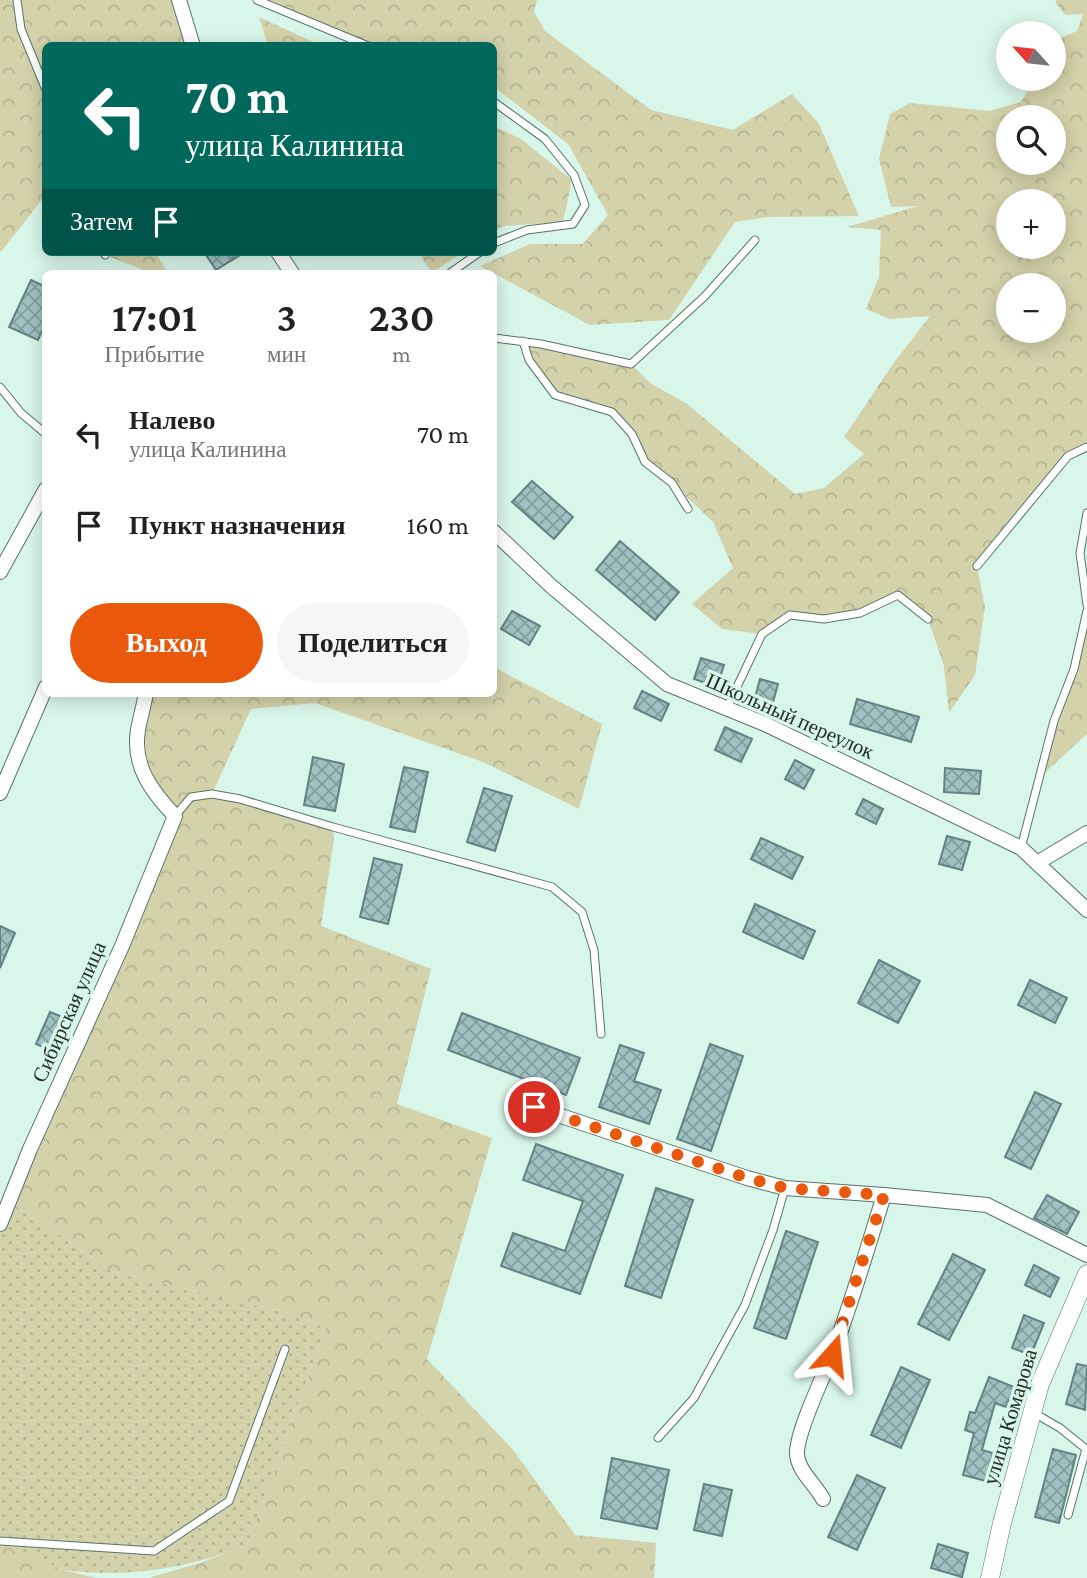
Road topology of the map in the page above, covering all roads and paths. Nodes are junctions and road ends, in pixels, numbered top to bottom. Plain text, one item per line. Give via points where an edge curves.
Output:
1 (17, 0) edge
2 (179, 0) edge
3 (257, 0) edge
4 (192, 42) edge
5 (358, 42) edge
6 (42, 80) edge
7 (497, 104) edge
8 (755, 240) dead end
9 (497, 242) edge
10 (474, 256) edge
11 (454, 270) edge
12 (497, 338) edge
13 (523, 341) junction
14 (0, 387) edge
15 (42, 431) edge
16 (1087, 447) edge
17 (42, 496) edge
18 (688, 509) dead end
19 (1087, 513) edge
20 (497, 535) edge
21 (977, 566) dead end
22 (0, 572) edge
23 (1087, 605) edge
24 (1087, 611) edge
25 (928, 619) dead end
26 (42, 696) edge
27 (145, 697) edge
28 (727, 709) junction
29 (0, 793) edge
30 (175, 816) junction
31 (1087, 832) edge
32 (1021, 848) junction
33 (1037, 863) junction
34 (1087, 910) edge
35 (601, 1034) dead end
36 (534, 1107) dead end
37 (785, 1188) junction
38 (884, 1195) junction
39 (0, 1224) edge
40 (1087, 1255) edge
41 (1087, 1274) edge
42 (285, 1349) dead end
43 (1032, 1412) junction
44 (658, 1438) dead end
45 (823, 1499) dead end
46 (1068, 1515) dead end
47 (0, 1541) edge
48 (990, 1578) edge

1 - 6 lane via 21,29
2 - 4 street
3 - 5 lane
7 - 9 lane via 545,139 574,175 585,205 573,224 527,230
8 - 13 lane via 705,296 631,364
10 - 11 lane
12 - 13 lane
13 - 18 lane via 529,360 555,395 612,412 632,434 645,462 672,483
14 - 15 lane via 20,413
16 - 21 lane via 1068,456
17 - 22 street
19 - 23 lane via 1080,553
20 - 28 street, Школьный переулок via 667,684
24 - 32 lane
25 - 28 lane via 898,595 860,613 824,619 790,615 762,634
26 - 29 street
27 - 30 street via 137,732 138,763 151,791
28 - 32 street, Школьный переулок
30 - 35 lane via 191,797 212,794 240,799 552,887 582,912 594,950
30 - 39 street, Сибирская улица
31 - 33 street
32 - 33 street, Школьный переулок
33 - 34 street, Школьный переулок
36 - 37 street
37 - 38 street
37 - 44 lane via 744,1305 694,1398
38 - 40 street via 987,1205
38 - 45 street via 797,1452 801,1469
41 - 43 street, улица Комарова
42 - 47 lane via 229,1501 154,1550
43 - 46 lane via 1086,1449
43 - 48 street, улица Комарова

